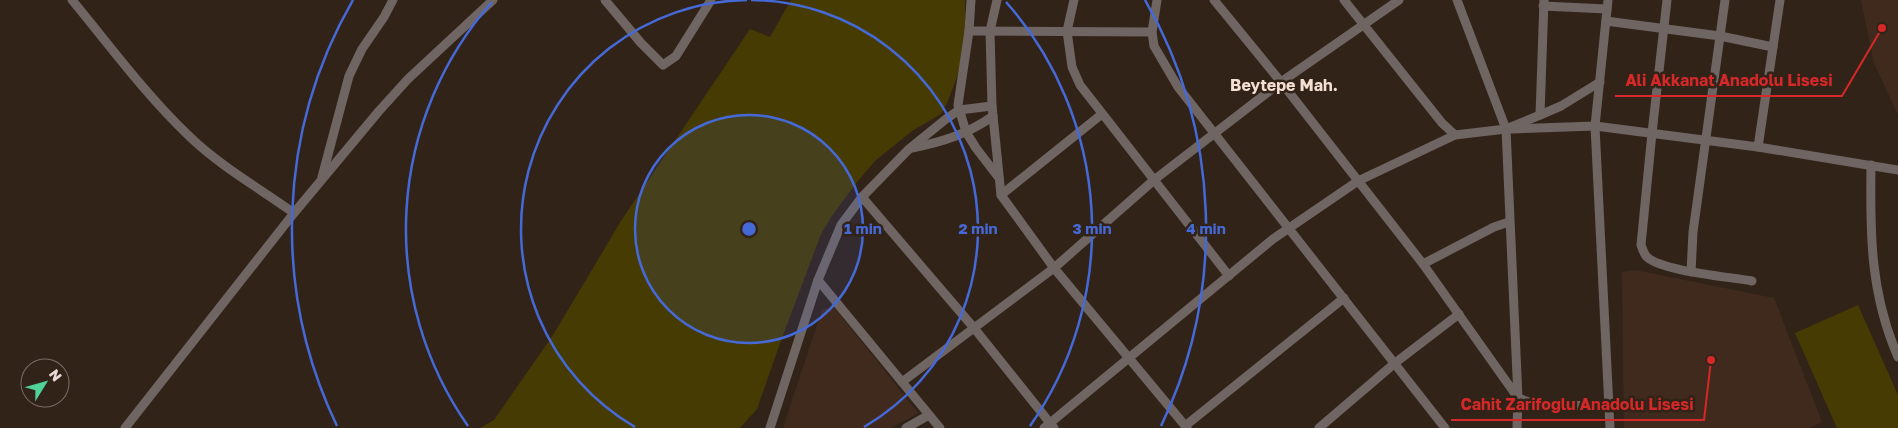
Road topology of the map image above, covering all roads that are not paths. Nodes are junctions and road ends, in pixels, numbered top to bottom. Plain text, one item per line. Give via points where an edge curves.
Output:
1 (72, 0) edge
2 (393, 0) edge
3 (493, 0) edge
4 (605, 0) edge
5 (711, 0) edge
6 (971, 0) edge
7 (997, 0) edge
8 (1074, 0) edge
9 (1157, 0) edge
10 (1214, 0) edge
11 (1344, 0) edge
12 (1399, 0) edge
13 (1457, 0) edge
14 (1667, 0) edge
15 (1725, 0) edge
16 (1780, 0) edge
17 (1544, 3) edge
18 (1608, 5) edge
19 (1606, 21) junction
20 (1363, 25) junction
21 (1663, 28) junction
22 (969, 31) junction
23 (990, 31) junction
24 (1067, 31) junction
25 (1152, 32) junction
26 (1720, 36) junction
27 (1773, 47) junction
28 (1282, 82) junction
29 (1600, 82) junction
30 (959, 110) junction
31 (992, 111) junction
32 (1102, 114) junction
33 (1540, 115) junction
34 (1595, 126) junction
35 (1506, 129) junction
36 (966, 132) junction
37 (1652, 133) junction
38 (1215, 134) junction
39 (1455, 135) junction
40 (1706, 140) junction
41 (1758, 147) junction
42 (909, 149) junction
43 (1871, 165) junction
44 (1898, 170) edge
45 (999, 178) junction
46 (321, 179) junction
47 (1154, 180) junction
48 (1358, 182) junction
49 (1001, 194) junction
50 (862, 197) junction
51 (294, 212) junction
52 (1509, 222) junction
53 (1289, 228) junction
54 (1423, 264) junction
55 (1054, 268) junction
56 (1691, 272) junction
57 (1229, 276) junction
58 (818, 280) junction
59 (1752, 280) dead end
60 (1344, 298) junction
61 (1459, 314) junction
62 (974, 328) junction
63 (1898, 357) edge
64 (1129, 358) junction
65 (1395, 363) junction
66 (902, 382) junction
67 (1518, 398) junction
68 (1609, 405) junction
69 (930, 415) junction
70 (1049, 426) edge
71 (1186, 427) edge
72 (125, 428) edge
73 (770, 428) edge
74 (906, 428) edge
75 (940, 428) edge
76 (1319, 428) edge
77 (1445, 428) edge
78 (1517, 428) edge
79 (1610, 428) edge

1 - 51 street via 152,97 190,137
2 - 46 street via 362,48 349,76
3 - 46 street via 408,79
4 - 5 street via 663,65 676,56
6 - 22 street
7 - 23 street
8 - 24 street
9 - 25 street
10 - 28 street
11 - 20 street
12 - 20 street
13 - 35 street
14 - 21 street
15 - 26 street
16 - 27 street
17 - 18 street
17 - 33 street
18 - 19 street
19 - 21 street
19 - 29 street
20 - 28 street
20 - 39 street
21 - 26 street
21 - 37 street
22 - 23 street
22 - 30 street
23 - 24 street
23 - 31 street
24 - 25 street
24 - 32 street via 1072,67 1080,85
25 - 38 street via 1154,46 1178,87
26 - 27 street
26 - 40 street
27 - 41 street
28 - 38 street
28 - 48 street
29 - 33 street
29 - 34 street
30 - 31 street
30 - 36 street
30 - 42 street
31 - 36 street via 977,128
31 - 45 street
32 - 47 street
32 - 49 street
33 - 35 street
34 - 35 street
34 - 37 street
34 - 68 street
35 - 39 street
35 - 52 street
36 - 42 street via 938,143
36 - 45 street
37 - 40 street
37 - 56 street via 1641,245 1646,256 1654,262
38 - 47 street
38 - 53 street
39 - 48 street
40 - 41 street
40 - 56 street via 1693,232
41 - 43 street
42 - 50 street
43 - 44 street
43 - 63 street via 1870,233 1877,294
45 - 49 street
46 - 51 street
47 - 55 street
47 - 57 street
48 - 53 street
48 - 54 street
49 - 55 street
50 - 58 street via 841,225
50 - 62 street
51 - 72 street
52 - 54 street
52 - 67 street
53 - 57 street
53 - 60 street
54 - 61 street
55 - 62 street
55 - 64 street
56 - 59 street
57 - 64 street
58 - 66 street
58 - 73 street
60 - 65 street
60 - 71 street
61 - 65 street
61 - 67 street
62 - 66 street
62 - 70 street
64 - 70 street
64 - 71 street
65 - 76 street
65 - 77 street
66 - 69 street
67 - 68 street via 1540,406
67 - 78 street
68 - 79 street
69 - 74 street
69 - 75 street

